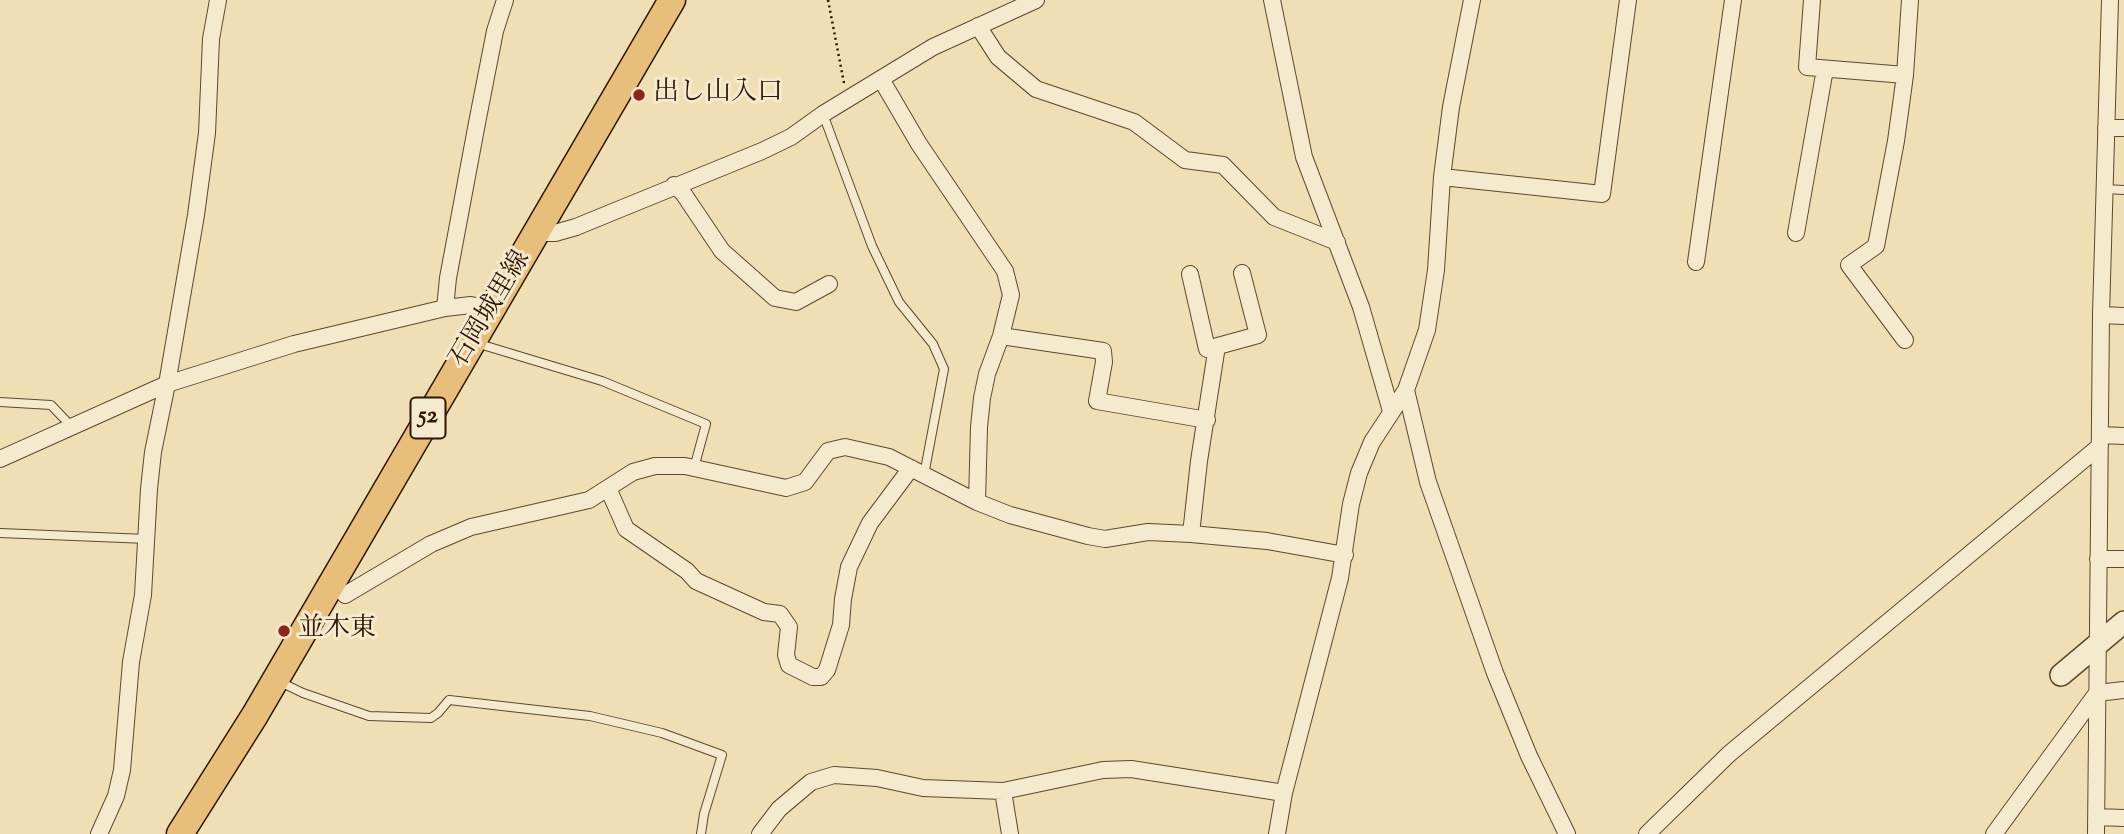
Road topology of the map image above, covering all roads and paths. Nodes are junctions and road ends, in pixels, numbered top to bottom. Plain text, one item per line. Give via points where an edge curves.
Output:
1 (218, 0) edge
2 (505, 0) edge
3 (673, 0) edge
4 (828, 0) edge
5 (1036, 0) edge
6 (1272, 0) edge
7 (1472, 0) edge
8 (1628, 0) edge
9 (1733, 0) edge
10 (1812, 0) edge
11 (1910, 0) edge
12 (2110, 0) edge
13 (978, 26) junction
14 (2107, 58) junction
15 (2124, 58) edge
16 (1825, 69) junction
17 (1905, 75) junction
18 (881, 79) junction
19 (847, 100) junction
20 (823, 114) junction
21 (2106, 128) junction
22 (2124, 128) edge
23 (1441, 177) junction
24 (674, 185) junction
25 (2105, 189) junction
26 (2124, 190) edge
27 (538, 233) junction
28 (1796, 233) dead end
29 (1337, 242) junction
30 (1696, 262) dead end
31 (1190, 274) dead end
32 (1242, 274) dead end
33 (829, 284) dead end
34 (445, 308) junction
35 (493, 309) junction
36 (2101, 315) junction
37 (2124, 316) edge
38 (1001, 336) junction
39 (1905, 340) dead end
40 (473, 342) junction
41 (1217, 346) junction
42 (167, 384) junction
43 (1406, 390) junction
44 (0, 402) edge
45 (1391, 411) junction
46 (1207, 420) junction
47 (72, 427) junction
48 (2124, 436) edge
49 (2100, 441) junction
50 (0, 459) edge
51 (694, 468) junction
52 (917, 471) junction
53 (608, 488) junction
54 (977, 502) junction
55 (0, 533) edge
56 (1191, 534) junction
57 (147, 539) junction
58 (1345, 555) junction
59 (2098, 559) junction
60 (2124, 559) edge
61 (345, 594) dead end
62 (2124, 622) edge
63 (2097, 645) junction
64 (2061, 676) dead end
65 (276, 680) junction
66 (2124, 690) edge
67 (2097, 694) junction
68 (1003, 791) junction
69 (1284, 793) junction
70 (2097, 817) junction
71 (2124, 818) edge
72 (1998, 833) edge
73 (99, 834) edge
74 (180, 834) edge
75 (701, 834) edge
76 (760, 834) edge
77 (1010, 834) edge
78 (1277, 834) edge
79 (1567, 834) edge
80 (1647, 834) edge
81 (2096, 834) edge

1 - 42 street via 211,39 207,133
2 - 34 street via 477,123
3 - 27 main road, 石岡城里線 / 52
4 - 19 path
5 - 13 street
6 - 29 street via 1304,157
7 - 23 street
8 - 23 street via 1602,194
9 - 30 street
10 - 16 street via 1807,66
11 - 17 street
12 - 14 street
13 - 18 street
13 - 29 street via 998,57 1036,89 1134,122 1185,160 1223,165 1274,217
14 - 15 street
14 - 21 street
16 - 17 street
16 - 28 street
17 - 39 street via 1876,246 1849,265
18 - 19 street
18 - 38 street via 1005,271 1011,295
19 - 20 street
20 - 24 street via 762,151
20 - 52 lane via 872,246 899,302 933,344 944,369
21 - 22 street
21 - 25 street
23 - 43 street via 1427,330
24 - 27 street via 576,227
24 - 33 street via 722,251 775,298 796,302
25 - 26 lane
25 - 36 street
27 - 35 main road, 石岡城里線 / 52
29 - 45 street
31 - 41 street via 1207,349
32 - 41 street via 1258,335
34 - 35 street via 471,304
34 - 42 street via 294,344
35 - 40 main road, 石岡城里線 / 52
36 - 37 street
36 - 49 street
38 - 46 street via 1103,351 1097,401
38 - 54 street via 982,398
40 - 51 lane via 602,381 706,424
40 - 65 main road, 石岡城里線 / 52
41 - 46 street
42 - 47 street
42 - 57 street via 153,452
43 - 45 street
43 - 79 street via 1431,492 1491,661
44 - 47 lane via 51,405
45 - 58 street via 1359,473
46 - 56 street
47 - 50 street
48 - 49 street
49 - 59 street
49 - 80 street via 1729,754
51 - 52 street via 786,488 805,482 828,451 845,447 889,457
51 - 53 street via 655,466 632,472
52 - 53 street via 870,523 849,567 841,625 821,677 789,665 789,627 780,614 764,612 696,581 626,529
52 - 54 street
53 - 61 street via 589,500 471,527 431,544
54 - 56 street via 1088,536
55 - 57 lane
56 - 58 street
57 - 73 street via 122,770
58 - 69 street
59 - 60 street
59 - 63 street
62 - 63 street
63 - 64 street
63 - 67 street
65 - 74 main road, 石岡城里線 / 52
65 - 75 lane via 369,716 431,718 449,700 590,716 662,733 722,755
66 - 67 street
67 - 70 street
67 - 72 street
68 - 69 street via 1103,770 1131,769
68 - 76 street via 923,788 834,775 811,782 779,809
68 - 77 street
69 - 78 street
70 - 71 street
70 - 81 street

